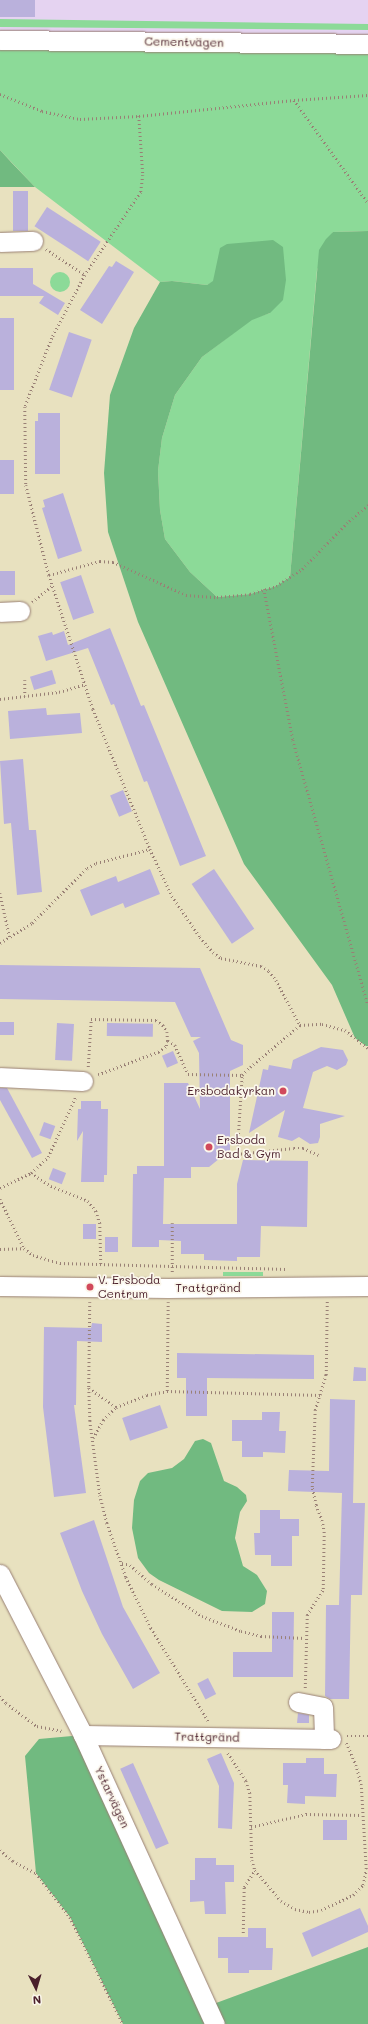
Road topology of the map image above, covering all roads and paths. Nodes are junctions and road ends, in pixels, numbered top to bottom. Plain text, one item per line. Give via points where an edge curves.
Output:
1 (0, 40) edge
2 (368, 44) edge
3 (0, 94) edge
4 (368, 95) edge
5 (294, 100) junction
6 (139, 116) junction
7 (368, 203) edge
8 (33, 241) joint
9 (0, 242) edge
10 (85, 275) junction
11 (368, 505) edge
12 (49, 575) junction
13 (52, 586) junction
14 (264, 590) junction
15 (20, 611) joint
16 (0, 612) edge
17 (25, 680) dead end
18 (85, 684) junction
19 (25, 696) junction
20 (0, 699) edge
21 (150, 849) junction
22 (0, 893) edge
23 (10, 938) junction
24 (0, 943) edge
25 (368, 1005) edge
26 (300, 1025) junction
27 (168, 1041) junction
28 (368, 1048) edge
29 (242, 1075) junction
30 (0, 1077) edge
31 (84, 1081) junction
32 (319, 1155) dead end
33 (32, 1173) junction
34 (0, 1188) edge
35 (0, 1199) edge
36 (172, 1223) dead end
37 (24, 1248) junction
38 (0, 1249) edge
39 (101, 1264) junction
40 (113, 1265) junction
41 (172, 1266) junction
42 (113, 1269) dead end
43 (292, 1269) dead end
44 (0, 1286) edge
45 (327, 1286) junction
46 (368, 1286) edge
47 (90, 1287) junction
48 (168, 1288) junction
49 (89, 1388) junction
50 (167, 1391) junction
51 (320, 1394) junction
52 (116, 1407) junction
53 (92, 1438) junction
54 (122, 1563) junction
55 (0, 1574) edge
56 (305, 1638) junction
57 (0, 1696) edge
58 (301, 1702) joint
59 (83, 1734) junction
60 (368, 1736) edge
61 (218, 1737) junction
62 (333, 1738) junction
63 (362, 1815) junction
64 (251, 1827) junction
65 (0, 1850) edge
66 (255, 1870) junction
67 (243, 1933) dead end
68 (123, 2024) edge
69 (215, 2024) edge

1 - 2 street, Cementvägen
3 - 6 path via 42,111 80,119
4 - 5 path
5 - 6 path
5 - 7 path
6 - 10 path via 143,175 141,192
8 - 9 street
8 - 10 path
10 - 12 path via 52,338 25,407 26,485
11 - 14 path via 302,570 276,586
12 - 13 path
12 - 14 path via 100,561 113,562 186,595 217,597
13 - 15 path
13 - 18 path
14 - 25 path via 293,740
15 - 16 street
17 - 19 path
18 - 19 path via 59,692
18 - 21 path
19 - 20 path
21 - 23 path via 96,863 87,868 32,923
21 - 26 path via 172,896 212,952 221,958 261,966 269,971
22 - 23 path
23 - 24 path
26 - 28 path via 322,1024 345,1030
26 - 29 path
27 - 29 path via 175,1045 188,1074
27 - 31 path via 166,1048 158,1052
27 - 31 path via 163,1025 156,1020 91,1019 89,1066
29 - 32 path via 235,1155 303,1148
30 - 31 street
31 - 33 path via 48,1157
33 - 34 path
33 - 39 path via 51,1186 88,1201 96,1211 100,1223
35 - 37 path
36 - 41 path
37 - 38 path
37 - 39 path via 33,1254 60,1263
39 - 40 path
40 - 41 path
40 - 42 path
41 - 43 path
44 - 47 street, Trattgränd
45 - 46 street, Trattgränd
45 - 48 street, Trattgränd
45 - 51 path via 326,1374
47 - 48 street, Trattgränd
47 - 49 path
48 - 50 path
49 - 52 path
49 - 53 path
50 - 51 path
50 - 52 path via 147,1395
51 - 56 path via 315,1410 312,1487 324,1533 323,1589 306,1615
52 - 53 path via 103,1420
53 - 54 path via 100,1495
54 - 56 path via 130,1565 152,1584 202,1616 261,1636
54 - 61 path via 151,1628
55 - 59 street, Ystarvägen
56 - 58 path
57 - 59 path via 37,1726
58 - 62 street via 323,1707
59 - 61 street, Trattgränd
59 - 69 street, Ystarvägen
60 - 62 path
61 - 62 street, Trattgränd
61 - 64 path via 246,1781 250,1793
62 - 63 path via 356,1766 361,1785
63 - 64 path via 306,1814
63 - 66 path via 366,1868 363,1885 353,1895 321,1910 309,1912 295,1909 281,1901
64 - 66 path via 252,1860
65 - 68 path via 13,1861 36,1873 70,1918
66 - 67 path via 244,1887

